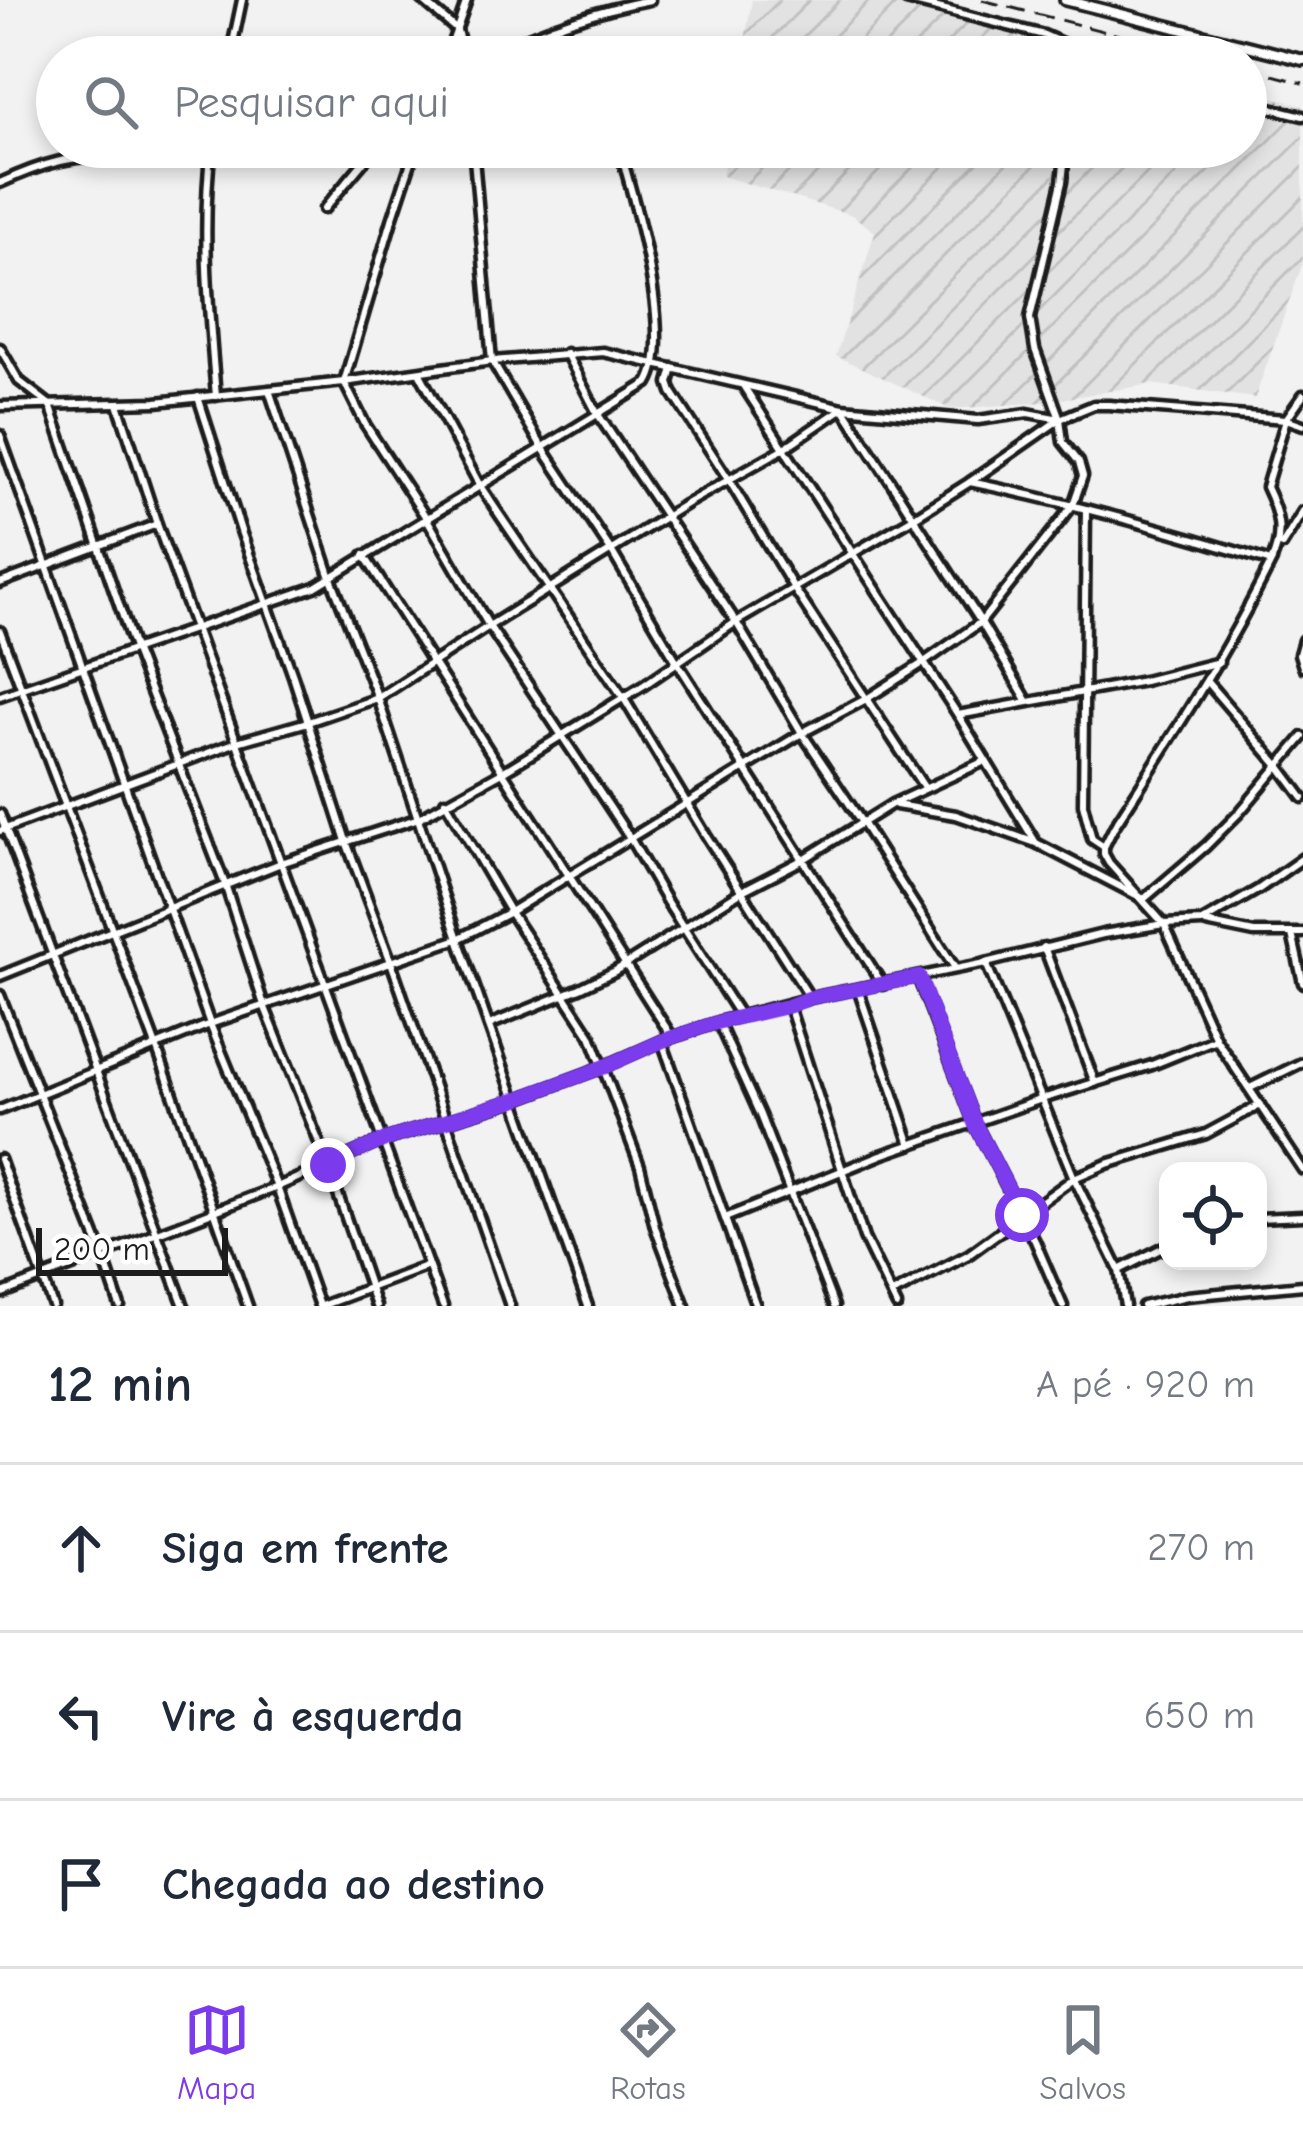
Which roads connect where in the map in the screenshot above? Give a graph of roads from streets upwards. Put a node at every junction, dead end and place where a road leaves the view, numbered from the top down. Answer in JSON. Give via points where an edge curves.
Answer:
{"nodes":[{"id":1,"x":242,"y":0,"type":"edge"},
{"id":2,"x":422,"y":0,"type":"edge"},
{"id":3,"x":467,"y":0,"type":"edge"},
{"id":4,"x":650,"y":0,"type":"edge"},
{"id":5,"x":906,"y":0,"type":"edge"},
{"id":6,"x":1065,"y":0,"type":"edge"},
{"id":7,"x":1082,"y":2,"type":"edge"},
{"id":8,"x":553,"y":27,"type":"junction"},
{"id":9,"x":457,"y":29,"type":"junction"},
{"id":10,"x":234,"y":36,"type":"edge"},
{"id":11,"x":454,"y":36,"type":"edge"},
{"id":12,"x":459,"y":36,"type":"edge"},
{"id":13,"x":532,"y":36,"type":"edge"},
{"id":14,"x":559,"y":36,"type":"edge"},
{"id":15,"x":1046,"y":36,"type":"edge"},
{"id":16,"x":1212,"y":36,"type":"edge"},
{"id":17,"x":1267,"y":51,"type":"edge"},
{"id":18,"x":1303,"y":60,"type":"edge"},
{"id":19,"x":1267,"y":107,"type":"edge"},
{"id":20,"x":1303,"y":116,"type":"edge"},
{"id":21,"x":40,"y":168,"type":"edge"},
{"id":22,"x":209,"y":168,"type":"edge"},
{"id":23,"x":358,"y":168,"type":"edge"},
{"id":24,"x":410,"y":168,"type":"edge"},
{"id":25,"x":475,"y":168,"type":"edge"},
{"id":26,"x":626,"y":168,"type":"edge"},
{"id":27,"x":1063,"y":168,"type":"edge"},
{"id":28,"x":0,"y":183,"type":"edge"},
{"id":29,"x":324,"y":209,"type":"dead end"},
{"id":30,"x":0,"y":348,"type":"edge"},
{"id":31,"x":566,"y":353,"type":"junction"},
{"id":32,"x":492,"y":361,"type":"junction"},
{"id":33,"x":656,"y":364,"type":"junction"},
{"id":34,"x":673,"y":368,"type":"junction"},
{"id":35,"x":418,"y":372,"type":"junction"},
{"id":36,"x":344,"y":382,"type":"junction"},
{"id":37,"x":742,"y":384,"type":"junction"},
{"id":38,"x":269,"y":390,"type":"junction"},
{"id":39,"x":1303,"y":394,"type":"edge"},
{"id":40,"x":217,"y":396,"type":"junction"},
{"id":41,"x":198,"y":397,"type":"junction"},
{"id":42,"x":118,"y":404,"type":"junction"},
{"id":43,"x":50,"y":405,"type":"junction"},
{"id":44,"x":0,"y":406,"type":"edge"},
{"id":45,"x":843,"y":408,"type":"junction"},
{"id":46,"x":597,"y":413,"type":"junction"},
{"id":47,"x":1060,"y":418,"type":"junction"},
{"id":48,"x":1286,"y":418,"type":"junction"},
{"id":49,"x":1303,"y":424,"type":"edge"},
{"id":50,"x":0,"y":435,"type":"edge"},
{"id":51,"x":542,"y":447,"type":"junction"},
{"id":52,"x":783,"y":449,"type":"junction"},
{"id":53,"x":729,"y":480,"type":"junction"},
{"id":54,"x":970,"y":482,"type":"junction"},
{"id":55,"x":480,"y":486,"type":"junction"},
{"id":56,"x":1073,"y":505,"type":"junction"},
{"id":57,"x":1086,"y":509,"type":"junction"},
{"id":58,"x":1303,"y":511,"type":"edge"},
{"id":59,"x":667,"y":516,"type":"junction"},
{"id":60,"x":913,"y":518,"type":"junction"},
{"id":61,"x":427,"y":519,"type":"junction"},
{"id":62,"x":157,"y":524,"type":"junction"},
{"id":63,"x":99,"y":547,"type":"junction"},
{"id":64,"x":612,"y":552,"type":"junction"},
{"id":65,"x":853,"y":554,"type":"junction"},
{"id":66,"x":364,"y":556,"type":"junction"},
{"id":67,"x":1271,"y":562,"type":"junction"},
{"id":68,"x":45,"y":567,"type":"junction"},
{"id":69,"x":331,"y":578,"type":"junction"},
{"id":70,"x":0,"y":583,"type":"edge"},
{"id":71,"x":551,"y":590,"type":"junction"},
{"id":72,"x":795,"y":590,"type":"junction"},
{"id":73,"x":267,"y":603,"type":"junction"},
{"id":74,"x":736,"y":622,"type":"junction"},
{"id":75,"x":981,"y":622,"type":"junction"},
{"id":76,"x":489,"y":626,"type":"junction"},
{"id":77,"x":196,"y":628,"type":"junction"},
{"id":78,"x":0,"y":632,"type":"edge"},
{"id":79,"x":1303,"y":640,"type":"edge"},
{"id":80,"x":135,"y":651,"type":"junction"},
{"id":81,"x":432,"y":662,"type":"junction"},
{"id":82,"x":677,"y":662,"type":"junction"},
{"id":83,"x":1219,"y":662,"type":"junction"},
{"id":84,"x":923,"y":663,"type":"junction"},
{"id":85,"x":1303,"y":667,"type":"edge"},
{"id":86,"x":82,"y":668,"type":"junction"},
{"id":87,"x":1207,"y":682,"type":"junction"},
{"id":88,"x":21,"y":689,"type":"junction"},
{"id":89,"x":1083,"y":692,"type":"junction"},
{"id":90,"x":0,"y":697,"type":"edge"},
{"id":91,"x":623,"y":697,"type":"junction"},
{"id":92,"x":378,"y":698,"type":"junction"},
{"id":93,"x":868,"y":698,"type":"junction"},
{"id":94,"x":1027,"y":700,"type":"junction"},
{"id":95,"x":958,"y":715,"type":"junction"},
{"id":96,"x":308,"y":722,"type":"junction"},
{"id":97,"x":802,"y":734,"type":"junction"},
{"id":98,"x":561,"y":735,"type":"junction"},
{"id":99,"x":1303,"y":737,"type":"edge"},
{"id":100,"x":237,"y":742,"type":"junction"},
{"id":101,"x":985,"y":761,"type":"junction"},
{"id":102,"x":179,"y":764,"type":"junction"},
{"id":103,"x":1280,"y":766,"type":"junction"},
{"id":104,"x":746,"y":767,"type":"junction"},
{"id":105,"x":503,"y":770,"type":"junction"},
{"id":106,"x":124,"y":785,"type":"junction"},
{"id":107,"x":924,"y":788,"type":"junction"},
{"id":108,"x":1303,"y":798,"type":"edge"},
{"id":109,"x":446,"y":801,"type":"junction"},
{"id":110,"x":688,"y":804,"type":"junction"},
{"id":111,"x":892,"y":804,"type":"junction"},
{"id":112,"x":67,"y":806,"type":"junction"},
{"id":113,"x":0,"y":814,"type":"edge"},
{"id":114,"x":419,"y":818,"type":"junction"},
{"id":115,"x":863,"y":824,"type":"junction"},
{"id":116,"x":3,"y":830,"type":"edge"},
{"id":117,"x":630,"y":838,"type":"junction"},
{"id":118,"x":1036,"y":843,"type":"junction"},
{"id":119,"x":347,"y":844,"type":"junction"},
{"id":120,"x":1104,"y":848,"type":"junction"},
{"id":121,"x":1303,"y":858,"type":"edge"},
{"id":122,"x":804,"y":859,"type":"junction"},
{"id":123,"x":281,"y":863,"type":"junction"},
{"id":124,"x":568,"y":875,"type":"junction"},
{"id":125,"x":225,"y":884,"type":"junction"},
{"id":126,"x":742,"y":891,"type":"junction"},
{"id":127,"x":1144,"y":899,"type":"junction"},
{"id":128,"x":169,"y":907,"type":"junction"},
{"id":129,"x":510,"y":912,"type":"junction"},
{"id":130,"x":1202,"y":922,"type":"junction"},
{"id":131,"x":1164,"y":923,"type":"junction"},
{"id":132,"x":685,"y":928,"type":"junction"},
{"id":133,"x":111,"y":931,"type":"junction"},
{"id":134,"x":1303,"y":933,"type":"edge"},
{"id":135,"x":1292,"y":934,"type":"junction"},
{"id":136,"x":458,"y":939,"type":"junction"},
{"id":137,"x":1044,"y":947,"type":"junction"},
{"id":138,"x":51,"y":956,"type":"junction"},
{"id":139,"x":391,"y":962,"type":"junction"},
{"id":140,"x":986,"y":963,"type":"junction"},
{"id":141,"x":626,"y":964,"type":"junction"},
{"id":142,"x":956,"y":968,"type":"junction"},
{"id":143,"x":0,"y":976,"type":"edge"},
{"id":144,"x":919,"y":977,"type":"junction"},
{"id":145,"x":1303,"y":983,"type":"edge"},
{"id":146,"x":883,"y":985,"type":"junction"},
{"id":147,"x":325,"y":986,"type":"junction"},
{"id":148,"x":858,"y":989,"type":"junction"},
{"id":149,"x":565,"y":994,"type":"junction"},
{"id":150,"x":0,"y":995,"type":"edge"},
{"id":151,"x":810,"y":998,"type":"junction"},
{"id":152,"x":264,"y":1005,"type":"junction"},
{"id":153,"x":789,"y":1006,"type":"junction"},
{"id":154,"x":740,"y":1016,"type":"junction"},
{"id":155,"x":718,"y":1022,"type":"junction"},
{"id":156,"x":210,"y":1024,"type":"junction"},
{"id":157,"x":489,"y":1025,"type":"junction"},
{"id":158,"x":672,"y":1038,"type":"junction"},
{"id":159,"x":1216,"y":1040,"type":"junction"},
{"id":160,"x":662,"y":1041,"type":"junction"},
{"id":161,"x":156,"y":1046,"type":"junction"},
{"id":162,"x":1303,"y":1062,"type":"edge"},
{"id":163,"x":604,"y":1067,"type":"junction"},
{"id":164,"x":98,"y":1070,"type":"junction"},
{"id":165,"x":1095,"y":1083,"type":"junction"},
{"id":166,"x":1250,"y":1088,"type":"junction"},
{"id":167,"x":38,"y":1094,"type":"junction"},
{"id":168,"x":1042,"y":1099,"type":"junction"},
{"id":169,"x":514,"y":1100,"type":"junction"},
{"id":170,"x":1260,"y":1105,"type":"junction"},
{"id":171,"x":0,"y":1110,"type":"edge"},
{"id":172,"x":445,"y":1120,"type":"junction"},
{"id":173,"x":975,"y":1124,"type":"junction"},
{"id":174,"x":384,"y":1140,"type":"junction"},
{"id":175,"x":911,"y":1144,"type":"junction"},
{"id":176,"x":0,"y":1159,"type":"edge"},
{"id":177,"x":328,"y":1165,"type":"junction"},
{"id":178,"x":842,"y":1169,"type":"junction"},
{"id":179,"x":1303,"y":1170,"type":"edge"},
{"id":180,"x":1074,"y":1178,"type":"junction"},
{"id":181,"x":277,"y":1186,"type":"junction"},
{"id":182,"x":790,"y":1193,"type":"junction"},
{"id":183,"x":213,"y":1212,"type":"junction"},
{"id":184,"x":1022,"y":1215,"type":"junction"},
{"id":185,"x":1303,"y":1216,"type":"edge"},
{"id":186,"x":725,"y":1218,"type":"junction"},
{"id":187,"x":1267,"y":1218,"type":"edge"},
{"id":188,"x":159,"y":1232,"type":"junction"},
{"id":189,"x":1159,"y":1250,"type":"edge"},
{"id":190,"x":102,"y":1253,"type":"junction"},
{"id":191,"x":428,"y":1266,"type":"junction"},
{"id":192,"x":1119,"y":1270,"type":"junction"},
{"id":193,"x":43,"y":1277,"type":"junction"},
{"id":194,"x":1303,"y":1285,"type":"edge"},
{"id":195,"x":370,"y":1288,"type":"junction"},
{"id":196,"x":0,"y":1294,"type":"edge"},
{"id":197,"x":892,"y":1294,"type":"junction"},
{"id":198,"x":53,"y":1306,"type":"edge"},
{"id":199,"x":120,"y":1306,"type":"edge"},
{"id":200,"x":184,"y":1306,"type":"edge"},
{"id":201,"x":248,"y":1306,"type":"edge"},
{"id":202,"x":320,"y":1306,"type":"edge"},
{"id":203,"x":376,"y":1306,"type":"edge"},
{"id":204,"x":442,"y":1306,"type":"edge"},
{"id":205,"x":510,"y":1306,"type":"edge"},
{"id":206,"x":588,"y":1306,"type":"edge"},
{"id":207,"x":685,"y":1306,"type":"edge"},
{"id":208,"x":756,"y":1306,"type":"edge"},
{"id":209,"x":834,"y":1306,"type":"edge"},
{"id":210,"x":897,"y":1306,"type":"edge"},
{"id":211,"x":1063,"y":1306,"type":"edge"},
{"id":212,"x":1125,"y":1306,"type":"edge"},
{"id":213,"x":1143,"y":1306,"type":"edge"}],
"edges":[{"from":1,"to":10,"type":"street"},
{"from":2,"to":9,"type":"street"},
{"from":3,"to":9,"type":"street"},
{"from":4,"to":8,"type":"street"},
{"from":5,"to":15,"type":"street"},
{"from":6,"to":7,"type":"street"},
{"from":7,"to":16,"type":"street"},
{"from":8,"to":13,"type":"street"},
{"from":8,"to":14,"type":"street"},
{"from":9,"to":11,"type":"street"},
{"from":9,"to":12,"type":"street"},
{"from":17,"to":18,"type":"street"},
{"from":19,"to":20,"type":"street"},
{"from":21,"to":28,"type":"street"},
{"from":22,"to":40,"type":"street","via":[[206,276]]},
{"from":23,"to":29,"type":"street"},
{"from":24,"to":36,"type":"street"},
{"from":25,"to":32,"type":"street"},
{"from":26,"to":33,"type":"street","via":[[658,327]]},
{"from":27,"to":47,"type":"street","via":[[1030,318]]},
{"from":30,"to":43,"type":"street","via":[[20,381]]},
{"from":31,"to":32,"type":"street"},
{"from":31,"to":33,"type":"street"},
{"from":31,"to":46,"type":"street"},
{"from":32,"to":35,"type":"street"},
{"from":32,"to":51,"type":"street"},
{"from":33,"to":34,"type":"street"},
{"from":33,"to":46,"type":"street","via":[[648,383]]},
{"from":34,"to":37,"type":"street"},
{"from":34,"to":53,"type":"street","via":[[672,392]]},
{"from":35,"to":36,"type":"street"},
{"from":35,"to":55,"type":"street"},
{"from":36,"to":38,"type":"street"},
{"from":36,"to":61,"type":"street"},
{"from":37,"to":45,"type":"street"},
{"from":37,"to":52,"type":"street"},
{"from":38,"to":40,"type":"street"},
{"from":38,"to":69,"type":"street"},
{"from":39,"to":48,"type":"street"},
{"from":40,"to":41,"type":"street"},
{"from":41,"to":42,"type":"street"},
{"from":41,"to":73,"type":"street"},
{"from":42,"to":43,"type":"street"},
{"from":42,"to":62,"type":"street"},
{"from":43,"to":44,"type":"street"},
{"from":43,"to":63,"type":"street"},
{"from":45,"to":47,"type":"street"},
{"from":45,"to":52,"type":"street"},
{"from":45,"to":60,"type":"street"},
{"from":46,"to":51,"type":"street"},
{"from":46,"to":59,"type":"street"},
{"from":47,"to":48,"type":"street","via":[[1109,404]]},
{"from":47,"to":54,"type":"street"},
{"from":47,"to":56,"type":"street","via":[[1063,442],[1083,476]]},
{"from":48,"to":49,"type":"street"},
{"from":48,"to":67,"type":"street","via":[[1266,487],[1281,534]]},
{"from":50,"to":68,"type":"street"},
{"from":51,"to":55,"type":"street"},
{"from":51,"to":64,"type":"street"},
{"from":52,"to":53,"type":"street"},
{"from":52,"to":65,"type":"street"},
{"from":53,"to":59,"type":"street"},
{"from":53,"to":72,"type":"street"},
{"from":54,"to":56,"type":"street"},
{"from":54,"to":60,"type":"street"},
{"from":55,"to":61,"type":"street"},
{"from":55,"to":71,"type":"street"},
{"from":56,"to":57,"type":"street"},
{"from":56,"to":75,"type":"street"},
{"from":57,"to":67,"type":"street"},
{"from":57,"to":89,"type":"street"},
{"from":58,"to":67,"type":"street"},
{"from":59,"to":64,"type":"street"},
{"from":59,"to":74,"type":"street"},
{"from":60,"to":65,"type":"street"},
{"from":60,"to":75,"type":"street"},
{"from":61,"to":66,"type":"street"},
{"from":61,"to":76,"type":"street"},
{"from":62,"to":63,"type":"street"},
{"from":62,"to":77,"type":"street"},
{"from":63,"to":68,"type":"street"},
{"from":63,"to":80,"type":"street"},
{"from":64,"to":71,"type":"street"},
{"from":64,"to":82,"type":"street"},
{"from":65,"to":72,"type":"street"},
{"from":65,"to":84,"type":"street"},
{"from":66,"to":69,"type":"street"},
{"from":66,"to":81,"type":"street"},
{"from":67,"to":83,"type":"street"},
{"from":68,"to":70,"type":"street"},
{"from":68,"to":86,"type":"street"},
{"from":69,"to":73,"type":"street"},
{"from":69,"to":92,"type":"street"},
{"from":71,"to":76,"type":"street"},
{"from":71,"to":91,"type":"street"},
{"from":72,"to":74,"type":"street"},
{"from":72,"to":93,"type":"street"},
{"from":73,"to":77,"type":"street"},
{"from":73,"to":96,"type":"street"},
{"from":74,"to":82,"type":"street"},
{"from":74,"to":97,"type":"street"},
{"from":75,"to":84,"type":"street"},
{"from":75,"to":94,"type":"street"},
{"from":76,"to":81,"type":"street"},
{"from":76,"to":98,"type":"street"},
{"from":77,"to":80,"type":"street"},
{"from":77,"to":100,"type":"street"},
{"from":78,"to":88,"type":"street"},
{"from":79,"to":85,"type":"street"},
{"from":80,"to":86,"type":"street"},
{"from":80,"to":102,"type":"street"},
{"from":81,"to":92,"type":"street"},
{"from":81,"to":105,"type":"street"},
{"from":82,"to":91,"type":"street"},
{"from":82,"to":104,"type":"street"},
{"from":83,"to":87,"type":"street"},
{"from":83,"to":89,"type":"street"},
{"from":84,"to":93,"type":"street"},
{"from":84,"to":95,"type":"street"},
{"from":86,"to":88,"type":"street"},
{"from":86,"to":106,"type":"street"},
{"from":87,"to":103,"type":"street"},
{"from":87,"to":120,"type":"street"},
{"from":88,"to":90,"type":"street"},
{"from":88,"to":112,"type":"street"},
{"from":89,"to":94,"type":"street"},
{"from":89,"to":120,"type":"street","via":[[1083,803],[1092,838]]},
{"from":91,"to":98,"type":"street"},
{"from":91,"to":110,"type":"street"},
{"from":92,"to":96,"type":"street"},
{"from":92,"to":114,"type":"street"},
{"from":93,"to":97,"type":"street"},
{"from":93,"to":107,"type":"street"},
{"from":94,"to":95,"type":"street"},
{"from":95,"to":101,"type":"street"},
{"from":96,"to":100,"type":"street"},
{"from":96,"to":119,"type":"street"},
{"from":97,"to":104,"type":"street"},
{"from":97,"to":115,"type":"street"},
{"from":98,"to":105,"type":"street"},
{"from":98,"to":117,"type":"street"},
{"from":99,"to":103,"type":"street"},
{"from":100,"to":102,"type":"street"},
{"from":100,"to":123,"type":"street"},
{"from":101,"to":107,"type":"street"},
{"from":101,"to":118,"type":"street"},
{"from":102,"to":106,"type":"street"},
{"from":102,"to":125,"type":"street"},
{"from":103,"to":108,"type":"street"},
{"from":103,"to":127,"type":"street"},
{"from":104,"to":110,"type":"street"},
{"from":104,"to":122,"type":"street"},
{"from":105,"to":109,"type":"street"},
{"from":105,"to":124,"type":"street"},
{"from":106,"to":112,"type":"street"},
{"from":106,"to":128,"type":"street"},
{"from":107,"to":111,"type":"street"},
{"from":109,"to":114,"type":"street"},
{"from":109,"to":129,"type":"street"},
{"from":110,"to":117,"type":"street"},
{"from":110,"to":126,"type":"street"},
{"from":111,"to":115,"type":"street"},
{"from":111,"to":118,"type":"street","via":[[956,815]]},
{"from":112,"to":116,"type":"street"},
{"from":112,"to":133,"type":"street"},
{"from":113,"to":116,"type":"street"},
{"from":114,"to":119,"type":"street"},
{"from":114,"to":136,"type":"street"},
{"from":115,"to":122,"type":"street"},
{"from":115,"to":142,"type":"street"},
{"from":116,"to":138,"type":"street"},
{"from":117,"to":124,"type":"street"},
{"from":117,"to":132,"type":"street"},
{"from":118,"to":127,"type":"street"},
{"from":119,"to":123,"type":"street"},
{"from":119,"to":139,"type":"street"},
{"from":120,"to":127,"type":"street"},
{"from":121,"to":130,"type":"street"},
{"from":122,"to":126,"type":"street"},
{"from":122,"to":146,"type":"street"},
{"from":123,"to":125,"type":"street"},
{"from":123,"to":147,"type":"street"},
{"from":124,"to":129,"type":"street"},
{"from":124,"to":141,"type":"street"},
{"from":125,"to":128,"type":"street"},
{"from":125,"to":152,"type":"street"},
{"from":126,"to":132,"type":"street"},
{"from":126,"to":151,"type":"street"},
{"from":127,"to":131,"type":"street"},
{"from":128,"to":133,"type":"street"},
{"from":128,"to":156,"type":"street"},
{"from":129,"to":136,"type":"street"},
{"from":129,"to":149,"type":"street"},
{"from":130,"to":131,"type":"street"},
{"from":130,"to":135,"type":"street"},
{"from":131,"to":137,"type":"street"},
{"from":131,"to":159,"type":"street"},
{"from":132,"to":141,"type":"street"},
{"from":132,"to":154,"type":"street"},
{"from":133,"to":138,"type":"street"},
{"from":133,"to":161,"type":"street"},
{"from":134,"to":135,"type":"street"},
{"from":135,"to":145,"type":"street"},
{"from":136,"to":139,"type":"street"},
{"from":136,"to":157,"type":"street"},
{"from":137,"to":140,"type":"street"},
{"from":137,"to":165,"type":"street"},
{"from":138,"to":143,"type":"street"},
{"from":138,"to":164,"type":"street"},
{"from":139,"to":147,"type":"street"},
{"from":139,"to":172,"type":"street"},
{"from":140,"to":142,"type":"street"},
{"from":140,"to":168,"type":"street"},
{"from":141,"to":149,"type":"street"},
{"from":141,"to":158,"type":"street"},
{"from":142,"to":144,"type":"street"},
{"from":144,"to":146,"type":"street"},
{"from":144,"to":173,"type":"street"},
{"from":146,"to":148,"type":"street"},
{"from":147,"to":152,"type":"street"},
{"from":147,"to":174,"type":"street"},
{"from":148,"to":151,"type":"street"},
{"from":148,"to":175,"type":"street"},
{"from":149,"to":157,"type":"street"},
{"from":149,"to":163,"type":"street"},
{"from":150,"to":167,"type":"street"},
{"from":151,"to":153,"type":"street"},
{"from":152,"to":156,"type":"street"},
{"from":152,"to":177,"type":"street"},
{"from":153,"to":154,"type":"street"},
{"from":153,"to":178,"type":"street"},
{"from":154,"to":155,"type":"street"},
{"from":155,"to":158,"type":"street"},
{"from":155,"to":182,"type":"street"},
{"from":156,"to":161,"type":"street"},
{"from":156,"to":181,"type":"street"},
{"from":157,"to":169,"type":"street"},
{"from":158,"to":160,"type":"street"},
{"from":159,"to":165,"type":"street"},
{"from":159,"to":166,"type":"street"},
{"from":160,"to":163,"type":"street"},
{"from":160,"to":186,"type":"street"},
{"from":161,"to":164,"type":"street"},
{"from":161,"to":183,"type":"street"},
{"from":162,"to":166,"type":"street"},
{"from":163,"to":169,"type":"street"},
{"from":163,"to":207,"type":"street"},
{"from":164,"to":167,"type":"street"},
{"from":164,"to":188,"type":"street"},
{"from":165,"to":168,"type":"street"},
{"from":166,"to":170,"type":"street"},
{"from":167,"to":171,"type":"street"},
{"from":167,"to":190,"type":"street"},
{"from":168,"to":173,"type":"street"},
{"from":168,"to":180,"type":"street"},
{"from":169,"to":172,"type":"street"},
{"from":169,"to":206,"type":"street"},
{"from":170,"to":179,"type":"street"},
{"from":170,"to":180,"type":"street","via":[[1206,1134]]},
{"from":172,"to":174,"type":"street"},
{"from":172,"to":205,"type":"street"},
{"from":173,"to":175,"type":"street"},
{"from":173,"to":184,"type":"street"},
{"from":174,"to":177,"type":"street"},
{"from":174,"to":191,"type":"street"},
{"from":175,"to":178,"type":"street"},
{"from":176,"to":193,"type":"street"},
{"from":177,"to":181,"type":"street"},
{"from":177,"to":195,"type":"street"},
{"from":178,"to":182,"type":"street"},
{"from":178,"to":197,"type":"street"},
{"from":180,"to":184,"type":"street"},
{"from":180,"to":192,"type":"street"},
{"from":181,"to":183,"type":"street"},
{"from":181,"to":202,"type":"street"},
{"from":182,"to":186,"type":"street"},
{"from":182,"to":209,"type":"street"},
{"from":183,"to":188,"type":"street"},
{"from":183,"to":201,"type":"street"},
{"from":184,"to":197,"type":"street","via":[[968,1256]]},
{"from":184,"to":211,"type":"street"},
{"from":185,"to":187,"type":"street"},
{"from":186,"to":208,"type":"street"},
{"from":188,"to":190,"type":"street"},
{"from":188,"to":200,"type":"street"},
{"from":189,"to":192,"type":"street"},
{"from":190,"to":193,"type":"street"},
{"from":190,"to":199,"type":"street"},
{"from":191,"to":195,"type":"street"},
{"from":191,"to":204,"type":"street"},
{"from":192,"to":212,"type":"street"},
{"from":193,"to":196,"type":"street"},
{"from":193,"to":198,"type":"street"},
{"from":194,"to":213,"type":"street"},
{"from":195,"to":202,"type":"street"},
{"from":195,"to":203,"type":"street"},
{"from":197,"to":210,"type":"street"}]}
